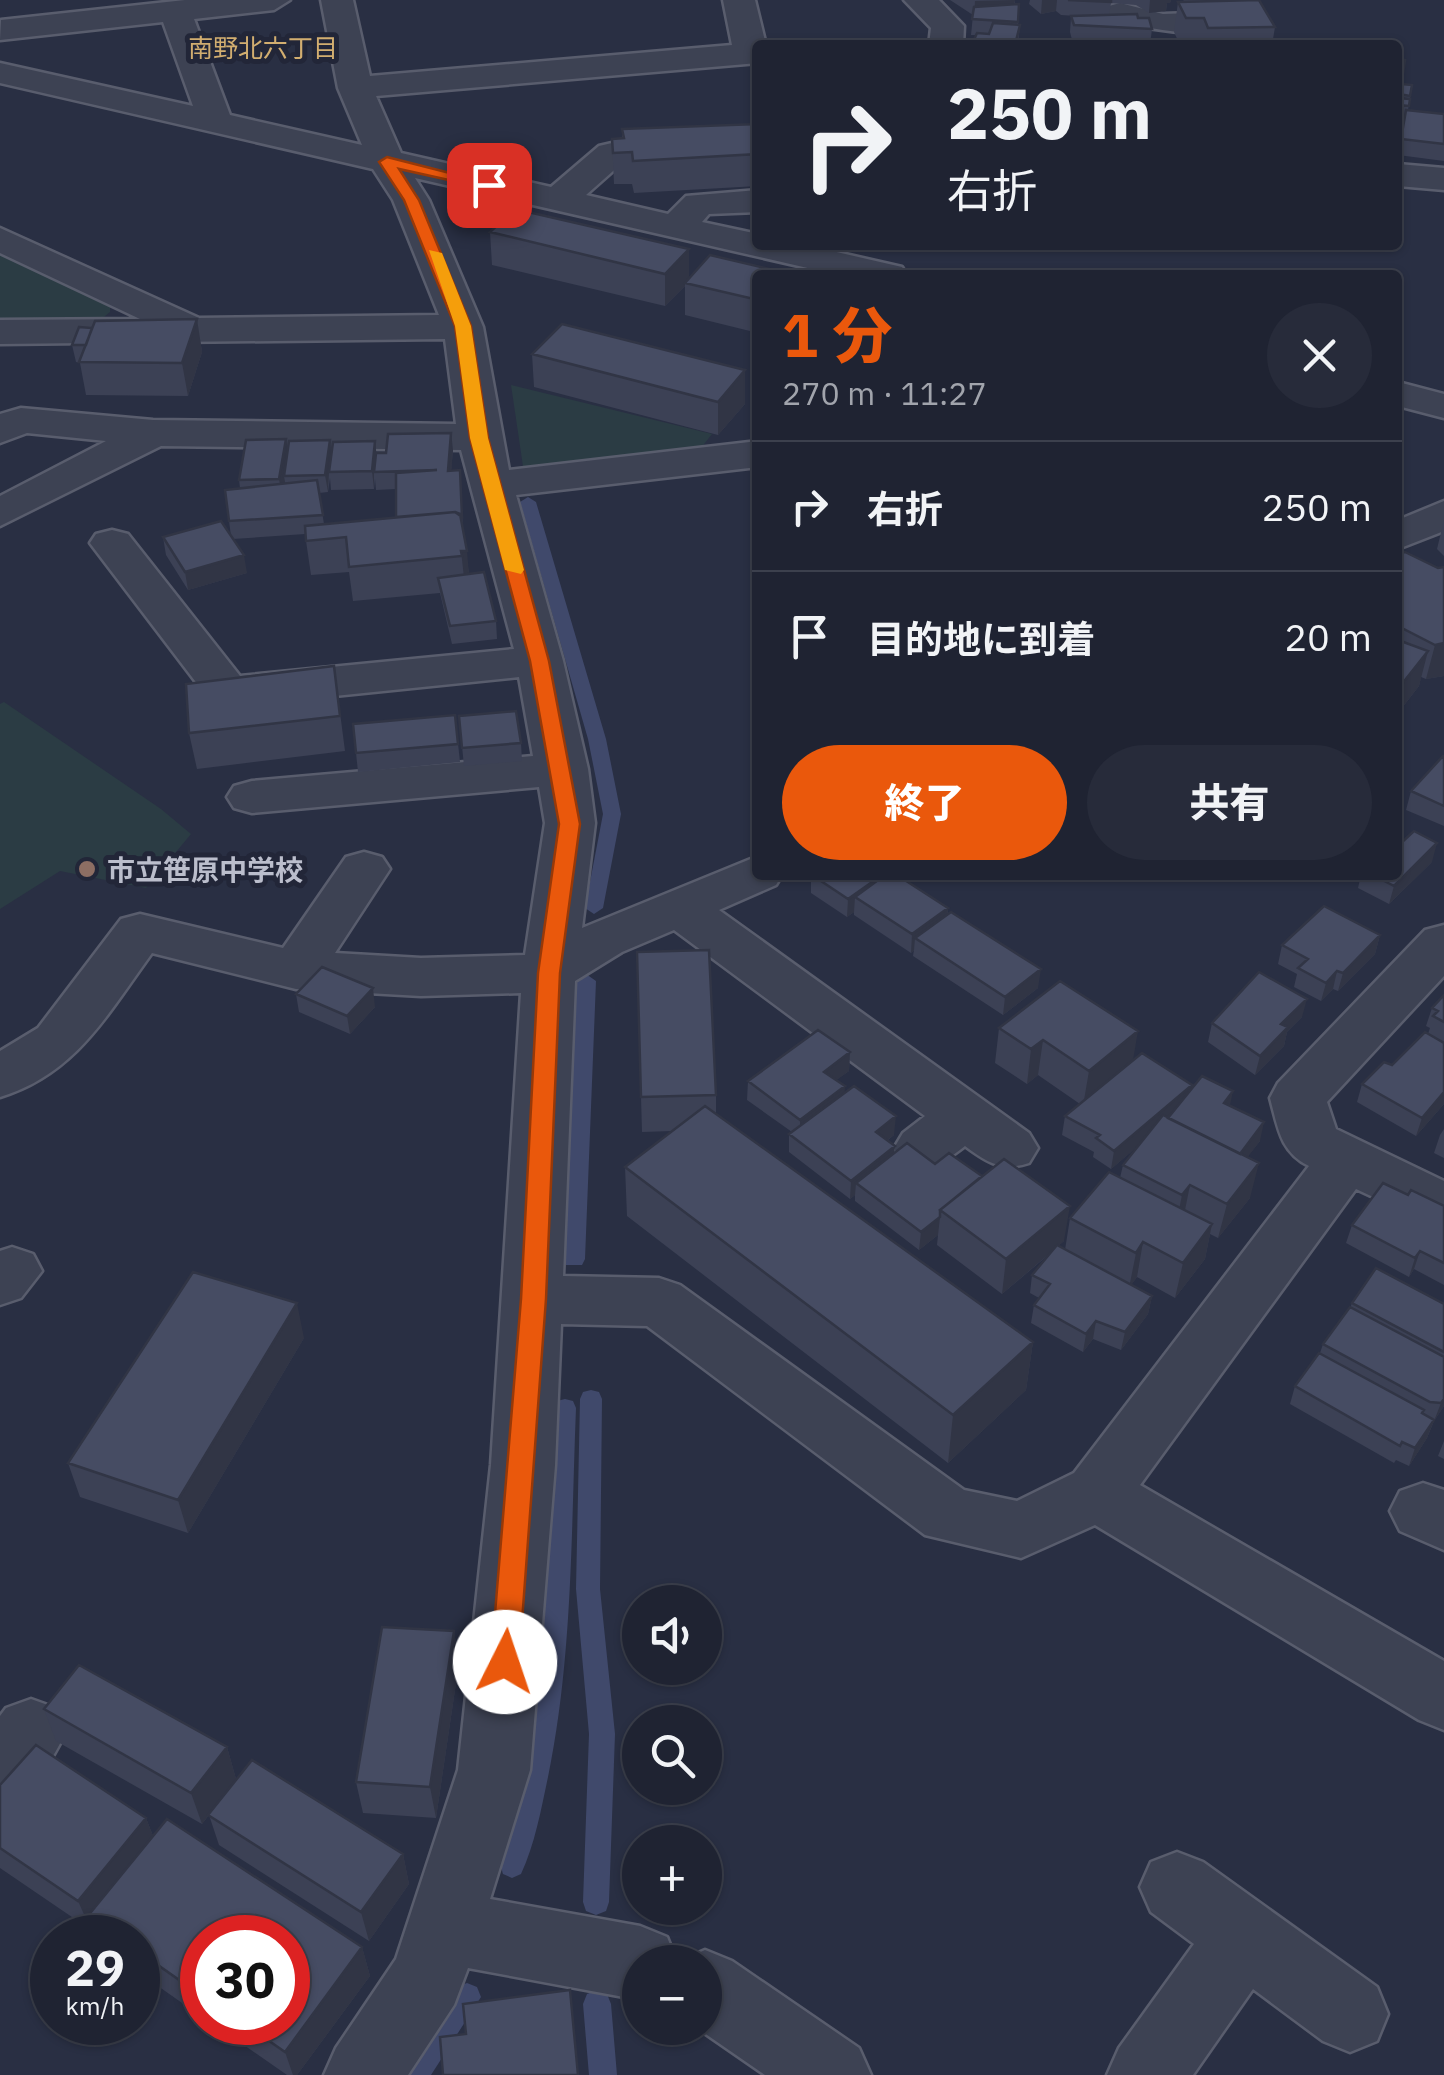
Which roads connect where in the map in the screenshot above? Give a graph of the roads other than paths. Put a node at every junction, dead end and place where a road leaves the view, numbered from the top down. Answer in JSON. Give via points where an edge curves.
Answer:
{"nodes":[{"id":1,"x":274,"y":0,"type":"edge"},
{"id":2,"x":337,"y":0,"type":"edge"},
{"id":3,"x":739,"y":0,"type":"edge"},
{"id":4,"x":920,"y":0,"type":"edge"},
{"id":5,"x":176,"y":11,"type":"junction"},
{"id":6,"x":1120,"y":12,"type":"edge"},
{"id":7,"x":1265,"y":17,"type":"edge"},
{"id":8,"x":1,"y":30,"type":"edge"},
{"id":9,"x":947,"y":40,"type":"edge"},
{"id":10,"x":752,"y":46,"type":"edge"},
{"id":11,"x":752,"y":53,"type":"edge"},
{"id":12,"x":0,"y":73,"type":"edge"},
{"id":13,"x":355,"y":88,"type":"junction"},
{"id":14,"x":216,"y":123,"type":"junction"},
{"id":15,"x":752,"y":147,"type":"edge"},
{"id":16,"x":387,"y":162,"type":"junction"},
{"id":17,"x":1402,"y":175,"type":"edge"},
{"id":18,"x":1444,"y":179,"type":"edge"},
{"id":19,"x":558,"y":200,"type":"junction"},
{"id":20,"x":752,"y":201,"type":"edge"},
{"id":21,"x":676,"y":227,"type":"junction"},
{"id":22,"x":0,"y":239,"type":"edge"},
{"id":23,"x":752,"y":244,"type":"edge"},
{"id":24,"x":778,"y":250,"type":"edge"},
{"id":25,"x":866,"y":270,"type":"edge"},
{"id":26,"x":463,"y":326,"type":"junction"},
{"id":27,"x":195,"y":329,"type":"junction"},
{"id":28,"x":0,"y":332,"type":"edge"},
{"id":29,"x":1402,"y":395,"type":"edge"},
{"id":30,"x":1444,"y":406,"type":"edge"},
{"id":31,"x":0,"y":430,"type":"edge"},
{"id":32,"x":152,"y":433,"type":"junction"},
{"id":33,"x":752,"y":454,"type":"edge"},
{"id":34,"x":485,"y":461,"type":"junction"},
{"id":35,"x":0,"y":513,"type":"edge"},
{"id":36,"x":1444,"y":514,"type":"edge"},
{"id":37,"x":1402,"y":534,"type":"edge"},
{"id":38,"x":112,"y":544,"type":"dead end"},
{"id":39,"x":540,"y":661,"type":"junction"},
{"id":40,"x":563,"y":769,"type":"junction"},
{"id":41,"x":252,"y":797,"type":"dead end"},
{"id":42,"x":364,"y":869,"type":"dead end"},
{"id":43,"x":752,"y":875,"type":"edge"},
{"id":44,"x":680,"y":908,"type":"junction"},
{"id":45,"x":1444,"y":944,"type":"edge"},
{"id":46,"x":296,"y":970,"type":"junction"},
{"id":47,"x":549,"y":973,"type":"junction"},
{"id":48,"x":0,"y":1077,"type":"edge"},
{"id":49,"x":966,"y":1137,"type":"dead end"},
{"id":50,"x":1346,"y":1159,"type":"junction"},
{"id":51,"x":1444,"y":1207,"type":"edge"},
{"id":52,"x":534,"y":1299,"type":"junction"},
{"id":53,"x":1097,"y":1493,"type":"junction"},
{"id":54,"x":1444,"y":1698,"type":"edge"},
{"id":55,"x":1177,"y":1887,"type":"dead end"},
{"id":56,"x":446,"y":1928,"type":"junction"},
{"id":57,"x":1244,"y":1937,"type":"junction"},
{"id":58,"x":622,"y":1960,"type":"edge"},
{"id":59,"x":722,"y":2000,"type":"edge"},
{"id":60,"x":1350,"y":2014,"type":"dead end"},
{"id":61,"x":362,"y":2075,"type":"edge"},
{"id":62,"x":832,"y":2075,"type":"edge"},
{"id":63,"x":1146,"y":2075,"type":"edge"}],
"edges":[{"from":1,"to":5,"type":"street"},
{"from":2,"to":13,"type":"street"},
{"from":3,"to":10,"type":"street"},
{"from":4,"to":9,"type":"street","via":[[948,26]]},
{"from":5,"to":8,"type":"street"},
{"from":5,"to":14,"type":"street"},
{"from":6,"to":7,"type":"street","via":[[1163,24]]},
{"from":11,"to":13,"type":"street"},
{"from":12,"to":14,"type":"street"},
{"from":13,"to":16,"type":"street"},
{"from":14,"to":16,"type":"street"},
{"from":15,"to":19,"type":"street","via":[[612,154]]},
{"from":16,"to":19,"type":"street"},
{"from":16,"to":26,"type":"street","via":[[412,200]]},
{"from":17,"to":18,"type":"street"},
{"from":19,"to":21,"type":"street"},
{"from":20,"to":21,"type":"street","via":[[699,204]]},
{"from":21,"to":23,"type":"street"},
{"from":22,"to":27,"type":"street"},
{"from":24,"to":25,"type":"street"},
{"from":26,"to":27,"type":"street"},
{"from":26,"to":34,"type":"street"},
{"from":27,"to":28,"type":"street"},
{"from":29,"to":30,"type":"street"},
{"from":31,"to":32,"type":"street","via":[[22,420]]},
{"from":32,"to":34,"type":"street"},
{"from":32,"to":35,"type":"street"},
{"from":33,"to":34,"type":"street"},
{"from":34,"to":39,"type":"street"},
{"from":36,"to":37,"type":"street"},
{"from":38,"to":39,"type":"street","via":[[228,692]]},
{"from":39,"to":40,"type":"street"},
{"from":40,"to":41,"type":"street"},
{"from":40,"to":47,"type":"street","via":[[570,824]]},
{"from":42,"to":46,"type":"street"},
{"from":43,"to":44,"type":"street"},
{"from":44,"to":47,"type":"street","via":[[603,939]]},
{"from":44,"to":49,"type":"street"},
{"from":45,"to":50,"type":"street","via":[[1298,1098],[1311,1142]]},
{"from":46,"to":47,"type":"street","via":[[422,977]]},
{"from":46,"to":48,"type":"street","via":[[140,932],[57,1042]]},
{"from":47,"to":52,"type":"street"},
{"from":50,"to":51,"type":"street"},
{"from":50,"to":53,"type":"street"},
{"from":52,"to":53,"type":"street","via":[[659,1302],[948,1515],[1022,1530]]},
{"from":52,"to":56,"type":"street","via":[[494,1770]]},
{"from":53,"to":54,"type":"street"},
{"from":55,"to":57,"type":"street"},
{"from":56,"to":58,"type":"street"},
{"from":56,"to":61,"type":"street","via":[[428,1978]]},
{"from":57,"to":60,"type":"street"},
{"from":57,"to":63,"type":"street"},
{"from":59,"to":62,"type":"street"}]}
